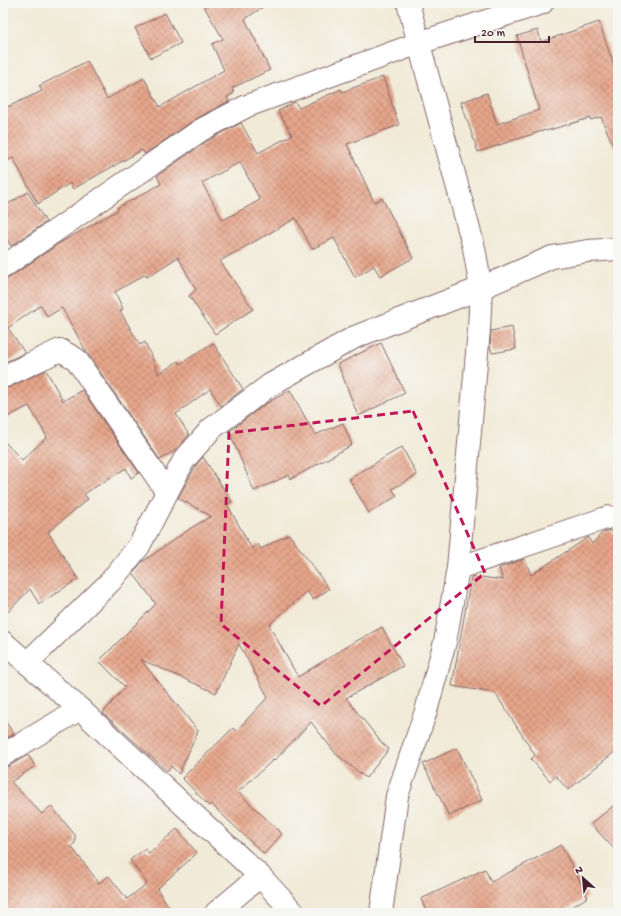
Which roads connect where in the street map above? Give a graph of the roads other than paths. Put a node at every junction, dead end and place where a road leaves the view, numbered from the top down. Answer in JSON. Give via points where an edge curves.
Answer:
{"nodes":[{"id":1,"x":408,"y":3,"type":"edge"},
{"id":2,"x":542,"y":3,"type":"edge"},
{"id":3,"x":419,"y":43,"type":"junction"},
{"id":4,"x":618,"y":249,"type":"edge"},
{"id":5,"x":3,"y":267,"type":"edge"},
{"id":6,"x":481,"y":288,"type":"junction"},
{"id":7,"x":5,"y":376,"type":"dead end"},
{"id":8,"x":167,"y":492,"type":"junction"},
{"id":9,"x":609,"y":517,"type":"dead end"},
{"id":10,"x":458,"y":568,"type":"junction"},
{"id":11,"x":3,"y":642,"type":"edge"},
{"id":12,"x":27,"y":663,"type":"junction"},
{"id":13,"x":80,"y":709,"type":"junction"},
{"id":14,"x":3,"y":755,"type":"edge"},
{"id":15,"x":260,"y":876,"type":"junction"},
{"id":16,"x":216,"y":913,"type":"edge"},
{"id":17,"x":294,"y":913,"type":"edge"},
{"id":18,"x":382,"y":913,"type":"edge"}],
"edges":[{"from":1,"to":3,"type":"street"},
{"from":2,"to":3,"type":"street"},
{"from":3,"to":5,"type":"street","via":[[246,106],[200,130]]},
{"from":3,"to":6,"type":"street","via":[[474,248]]},
{"from":4,"to":6,"type":"street","via":[[588,250],[552,257]]},
{"from":6,"to":8,"type":"street","via":[[355,337],[270,385],[211,429],[184,460]]},
{"from":6,"to":10,"type":"street"},
{"from":7,"to":8,"type":"street","via":[[60,350],[76,359]]},
{"from":8,"to":12,"type":"street","via":[[139,546],[110,582]]},
{"from":9,"to":10,"type":"street"},
{"from":10,"to":18,"type":"street","via":[[445,642],[426,711],[397,796]]},
{"from":11,"to":12,"type":"street"},
{"from":12,"to":13,"type":"street"},
{"from":13,"to":14,"type":"street"},
{"from":13,"to":15,"type":"street"},
{"from":15,"to":16,"type":"street"},
{"from":15,"to":17,"type":"street"}]}
